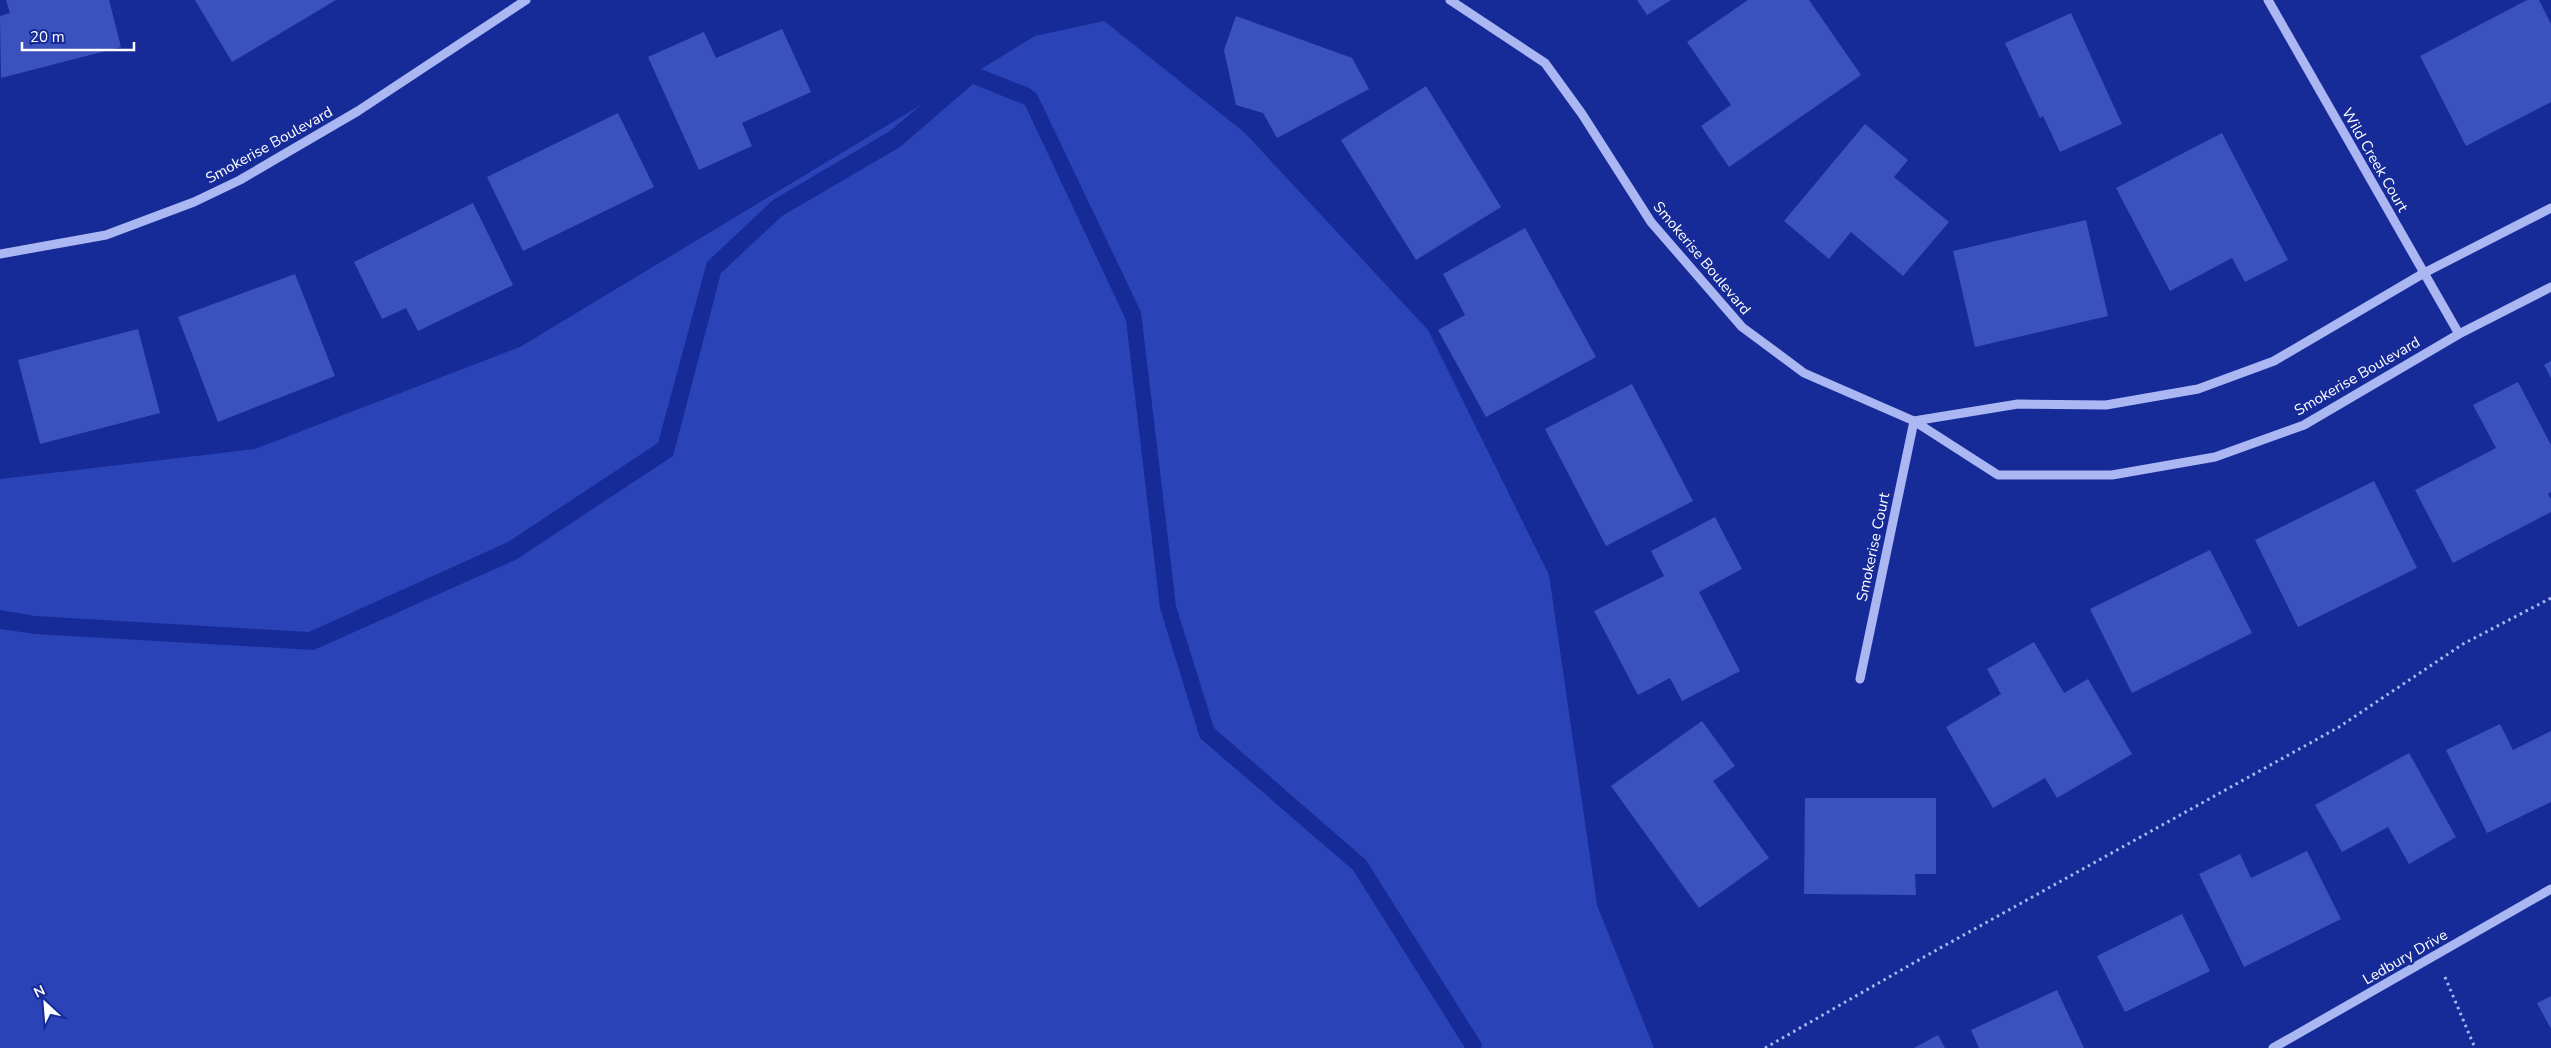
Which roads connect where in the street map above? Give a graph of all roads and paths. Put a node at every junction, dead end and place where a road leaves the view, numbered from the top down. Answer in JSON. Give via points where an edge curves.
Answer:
{"nodes":[{"id":1,"x":526,"y":0,"type":"edge"},
{"id":2,"x":1450,"y":0,"type":"edge"},
{"id":3,"x":2268,"y":0,"type":"edge"},
{"id":4,"x":2551,"y":208,"type":"edge"},
{"id":5,"x":0,"y":254,"type":"edge"},
{"id":6,"x":2424,"y":273,"type":"junction"},
{"id":7,"x":2551,"y":287,"type":"edge"},
{"id":8,"x":2459,"y":334,"type":"junction"},
{"id":9,"x":1914,"y":421,"type":"junction"},
{"id":10,"x":2551,"y":598,"type":"edge"},
{"id":11,"x":1860,"y":679,"type":"dead end"},
{"id":12,"x":2551,"y":889,"type":"edge"},
{"id":13,"x":2436,"y":955,"type":"junction"},
{"id":14,"x":1765,"y":1048,"type":"edge"},
{"id":15,"x":2273,"y":1048,"type":"edge"},
{"id":16,"x":2475,"y":1048,"type":"edge"}],
"edges":[{"from":1,"to":5,"type":"street","name":"Smokerise Boulevard","via":[[358,110],[240,180],[106,235]]},
{"from":2,"to":9,"type":"street","name":"Smokerise Boulevard","via":[[1545,63],[1651,222],[1742,326],[1804,372]]},
{"from":3,"to":6,"type":"street","name":"Wild Creek Court"},
{"from":4,"to":6,"type":"street"},
{"from":6,"to":8,"type":"street","name":"Wild Creek Court"},
{"from":6,"to":9,"type":"street","via":[[2274,361],[2198,389],[2106,405],[2018,404]]},
{"from":7,"to":8,"type":"street","name":"Smokerise Boulevard"},
{"from":8,"to":9,"type":"street","name":"Smokerise Boulevard","via":[[2304,424],[2215,456],[2112,474],[1998,474]]},
{"from":9,"to":11,"type":"street","name":"Smokerise Court"},
{"from":10,"to":14,"type":"path","via":[[2463,644],[2339,726]]},
{"from":12,"to":13,"type":"street","name":"Ledbury Drive"},
{"from":13,"to":15,"type":"street","name":"Ledbury Drive"},
{"from":13,"to":16,"type":"path"}]}
